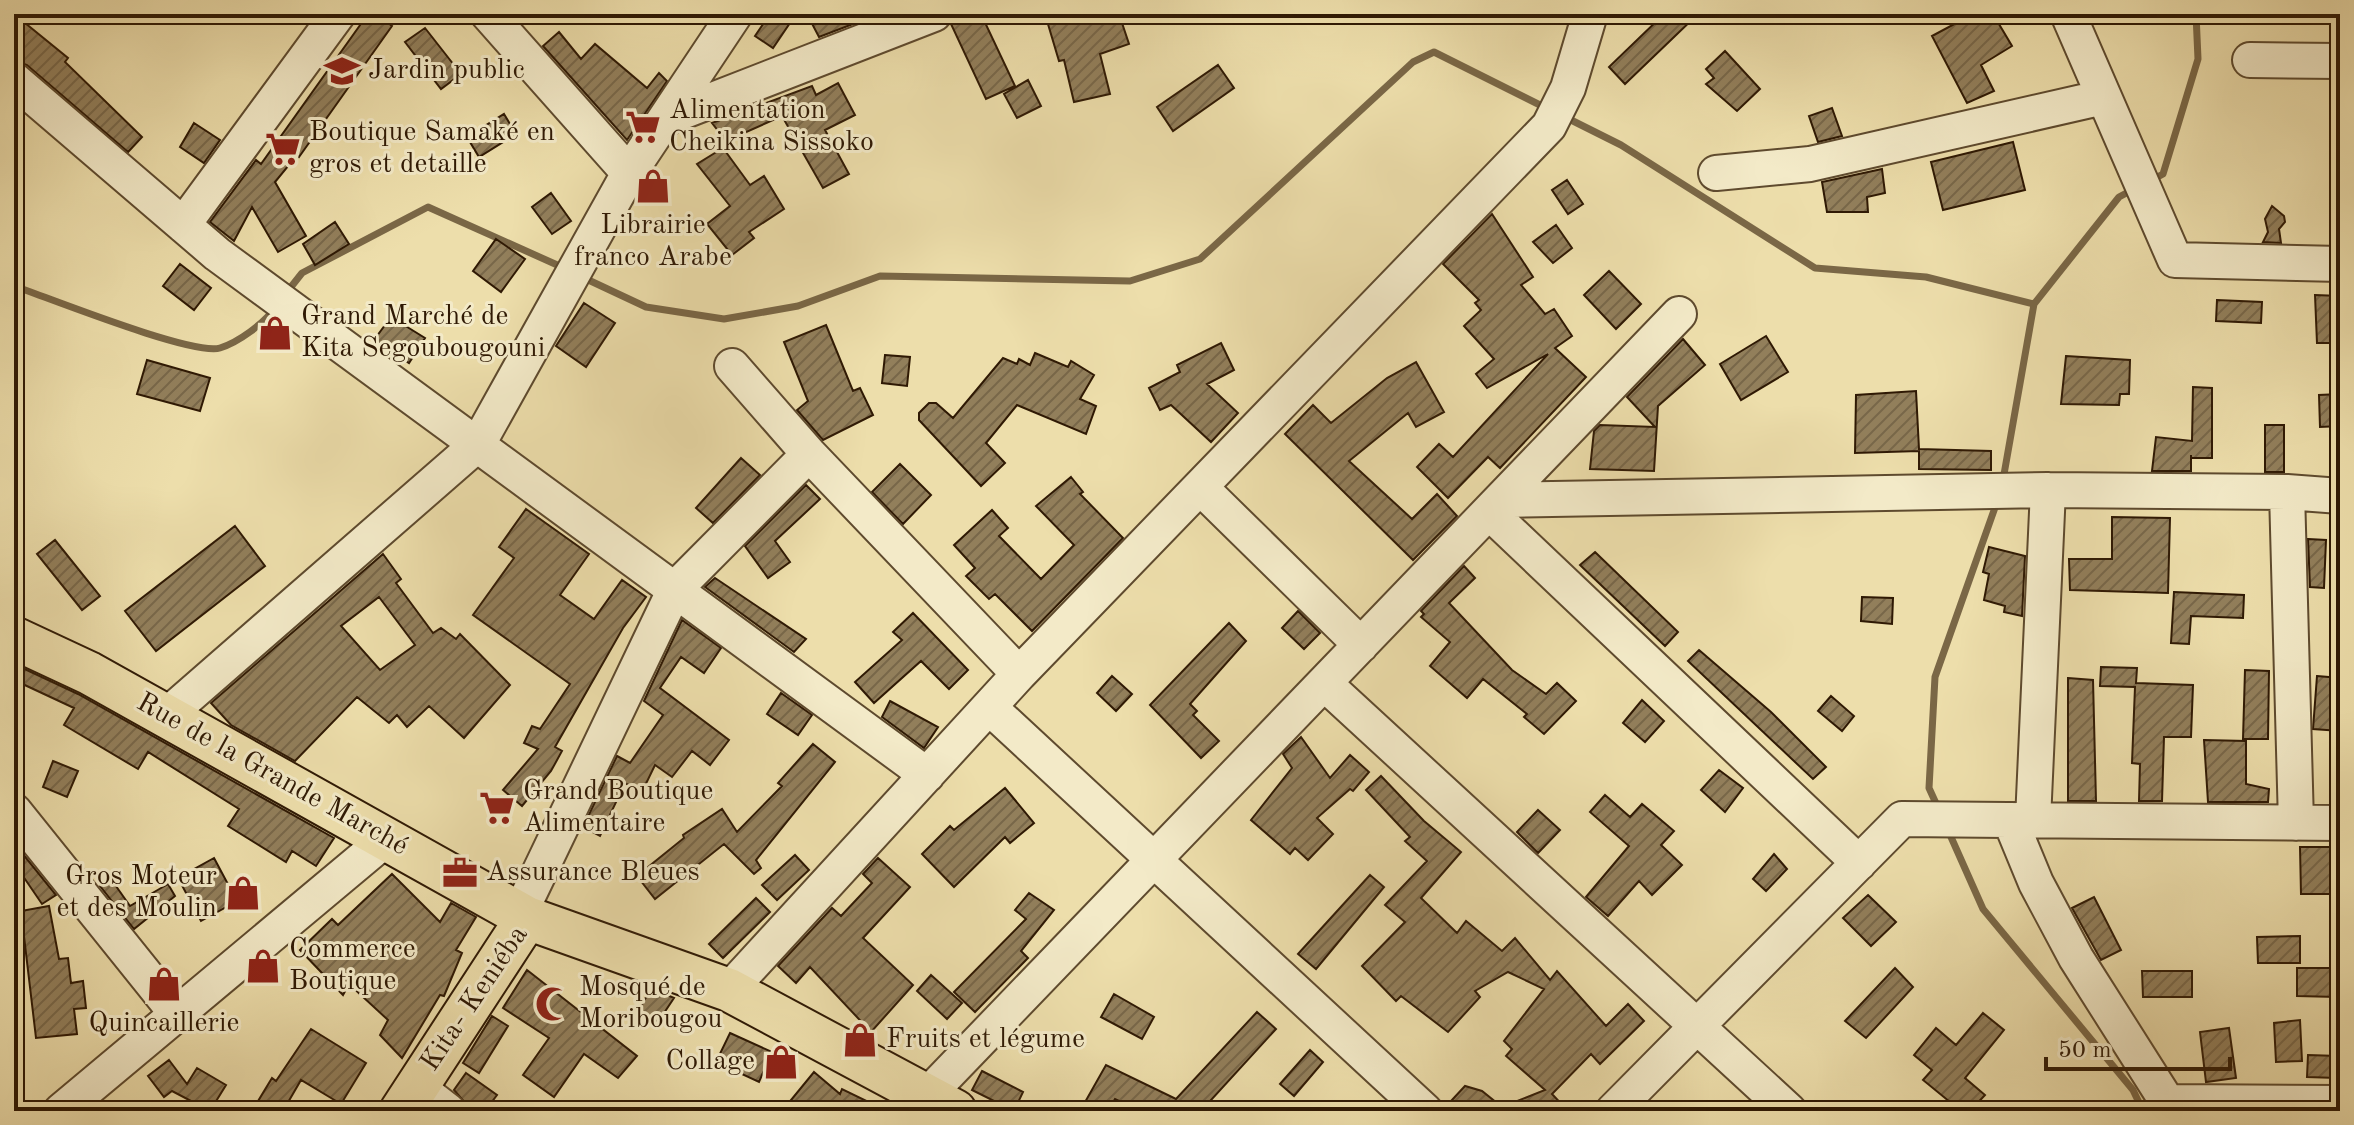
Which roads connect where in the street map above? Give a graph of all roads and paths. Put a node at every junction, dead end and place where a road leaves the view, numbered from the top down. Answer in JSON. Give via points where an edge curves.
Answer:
{"nodes":[{"id":1,"x":338,"y":14,"type":"edge"},
{"id":2,"x":488,"y":14,"type":"edge"},
{"id":3,"x":735,"y":14,"type":"edge"},
{"id":4,"x":934,"y":14,"type":"edge"},
{"id":5,"x":1590,"y":14,"type":"edge"},
{"id":6,"x":2068,"y":14,"type":"edge"},
{"id":7,"x":2250,"y":60,"type":"dead end"},
{"id":8,"x":2340,"y":61,"type":"edge"},
{"id":9,"x":14,"y":80,"type":"edge"},
{"id":10,"x":2104,"y":97,"type":"junction"},
{"id":11,"x":669,"y":117,"type":"junction"},
{"id":12,"x":629,"y":173,"type":"junction"},
{"id":13,"x":1716,"y":173,"type":"dead end"},
{"id":14,"x":183,"y":225,"type":"junction"},
{"id":15,"x":2340,"y":264,"type":"edge"},
{"id":16,"x":1679,"y":314,"type":"dead end"},
{"id":17,"x":732,"y":366,"type":"dead end"},
{"id":18,"x":478,"y":444,"type":"junction"},
{"id":19,"x":809,"y":454,"type":"junction"},
{"id":20,"x":1200,"y":487,"type":"junction"},
{"id":21,"x":2048,"y":490,"type":"junction"},
{"id":22,"x":2287,"y":492,"type":"junction"},
{"id":23,"x":2340,"y":496,"type":"edge"},
{"id":24,"x":1495,"y":506,"type":"junction"},
{"id":25,"x":675,"y":589,"type":"junction"},
{"id":26,"x":14,"y":638,"type":"edge"},
{"id":27,"x":1361,"y":645,"type":"junction"},
{"id":28,"x":1019,"y":674,"type":"junction"},
{"id":29,"x":1324,"y":683,"type":"junction"},
{"id":30,"x":989,"y":707,"type":"junction"},
{"id":31,"x":166,"y":716,"type":"junction"},
{"id":32,"x":927,"y":775,"type":"junction"},
{"id":33,"x":14,"y":811,"type":"edge"},
{"id":34,"x":2022,"y":820,"type":"junction"},
{"id":35,"x":2296,"y":823,"type":"junction"},
{"id":36,"x":2340,"y":823,"type":"edge"},
{"id":37,"x":385,"y":840,"type":"junction"},
{"id":38,"x":1153,"y":861,"type":"junction"},
{"id":39,"x":1859,"y":863,"type":"junction"},
{"id":40,"x":523,"y":916,"type":"junction"},
{"id":41,"x":729,"y":990,"type":"junction"},
{"id":42,"x":177,"y":1014,"type":"junction"},
{"id":43,"x":1697,"y":1027,"type":"junction"},
{"id":44,"x":422,"y":1103,"type":"edge"},
{"id":45,"x":2340,"y":1103,"type":"edge"},
{"id":46,"x":931,"y":1106,"type":"edge"},
{"id":47,"x":2172,"y":1107,"type":"edge"},
{"id":48,"x":61,"y":1111,"type":"edge"},
{"id":49,"x":1425,"y":1111,"type":"edge"},
{"id":50,"x":1613,"y":1111,"type":"edge"},
{"id":51,"x":1789,"y":1111,"type":"edge"}],
"edges":[{"from":1,"to":14,"type":"street"},
{"from":2,"to":12,"type":"street"},
{"from":3,"to":11,"type":"street"},
{"from":4,"to":11,"type":"street"},
{"from":5,"to":20,"type":"street","via":[[1568,88],[1549,126]]},
{"from":6,"to":10,"type":"street"},
{"from":7,"to":8,"type":"street"},
{"from":9,"to":14,"type":"street"},
{"from":10,"to":13,"type":"street","via":[[1810,164]]},
{"from":10,"to":15,"type":"street","via":[[2175,260]]},
{"from":11,"to":12,"type":"street"},
{"from":12,"to":18,"type":"street"},
{"from":14,"to":18,"type":"street"},
{"from":16,"to":24,"type":"street"},
{"from":17,"to":19,"type":"street"},
{"from":18,"to":25,"type":"street"},
{"from":18,"to":31,"type":"street"},
{"from":19,"to":25,"type":"street"},
{"from":19,"to":28,"type":"street"},
{"from":20,"to":27,"type":"street"},
{"from":20,"to":28,"type":"street"},
{"from":21,"to":22,"type":"street"},
{"from":21,"to":24,"type":"street"},
{"from":21,"to":34,"type":"street"},
{"from":22,"to":23,"type":"street"},
{"from":22,"to":35,"type":"street"},
{"from":24,"to":27,"type":"street"},
{"from":24,"to":39,"type":"street"},
{"from":25,"to":32,"type":"street"},
{"from":25,"to":40,"type":"street"},
{"from":26,"to":31,"type":"main road","name":"Rue de la Grande Marché"},
{"from":27,"to":29,"type":"street"},
{"from":28,"to":30,"type":"street"},
{"from":29,"to":38,"type":"street"},
{"from":29,"to":43,"type":"street"},
{"from":30,"to":32,"type":"street"},
{"from":30,"to":38,"type":"street"},
{"from":31,"to":37,"type":"main road","name":"Rue de la Grande Marché"},
{"from":32,"to":41,"type":"street"},
{"from":33,"to":42,"type":"street"},
{"from":34,"to":35,"type":"street"},
{"from":34,"to":39,"type":"street","via":[[1902,819]]},
{"from":34,"to":47,"type":"street","via":[[2036,883],[2076,958]]},
{"from":35,"to":36,"type":"street"},
{"from":37,"to":40,"type":"main road","name":"Rue de la Grande Marché"},
{"from":37,"to":42,"type":"street"},
{"from":38,"to":46,"type":"street"},
{"from":38,"to":49,"type":"street"},
{"from":39,"to":43,"type":"street"},
{"from":40,"to":41,"type":"main road","name":"Kita- Keniéba"},
{"from":40,"to":44,"type":"main road","name":"Kita- Keniéba"},
{"from":41,"to":46,"type":"main road","name":"Kita- Keniéba"},
{"from":42,"to":48,"type":"street"},
{"from":43,"to":50,"type":"street"},
{"from":43,"to":51,"type":"street"},
{"from":45,"to":47,"type":"street"}]}
